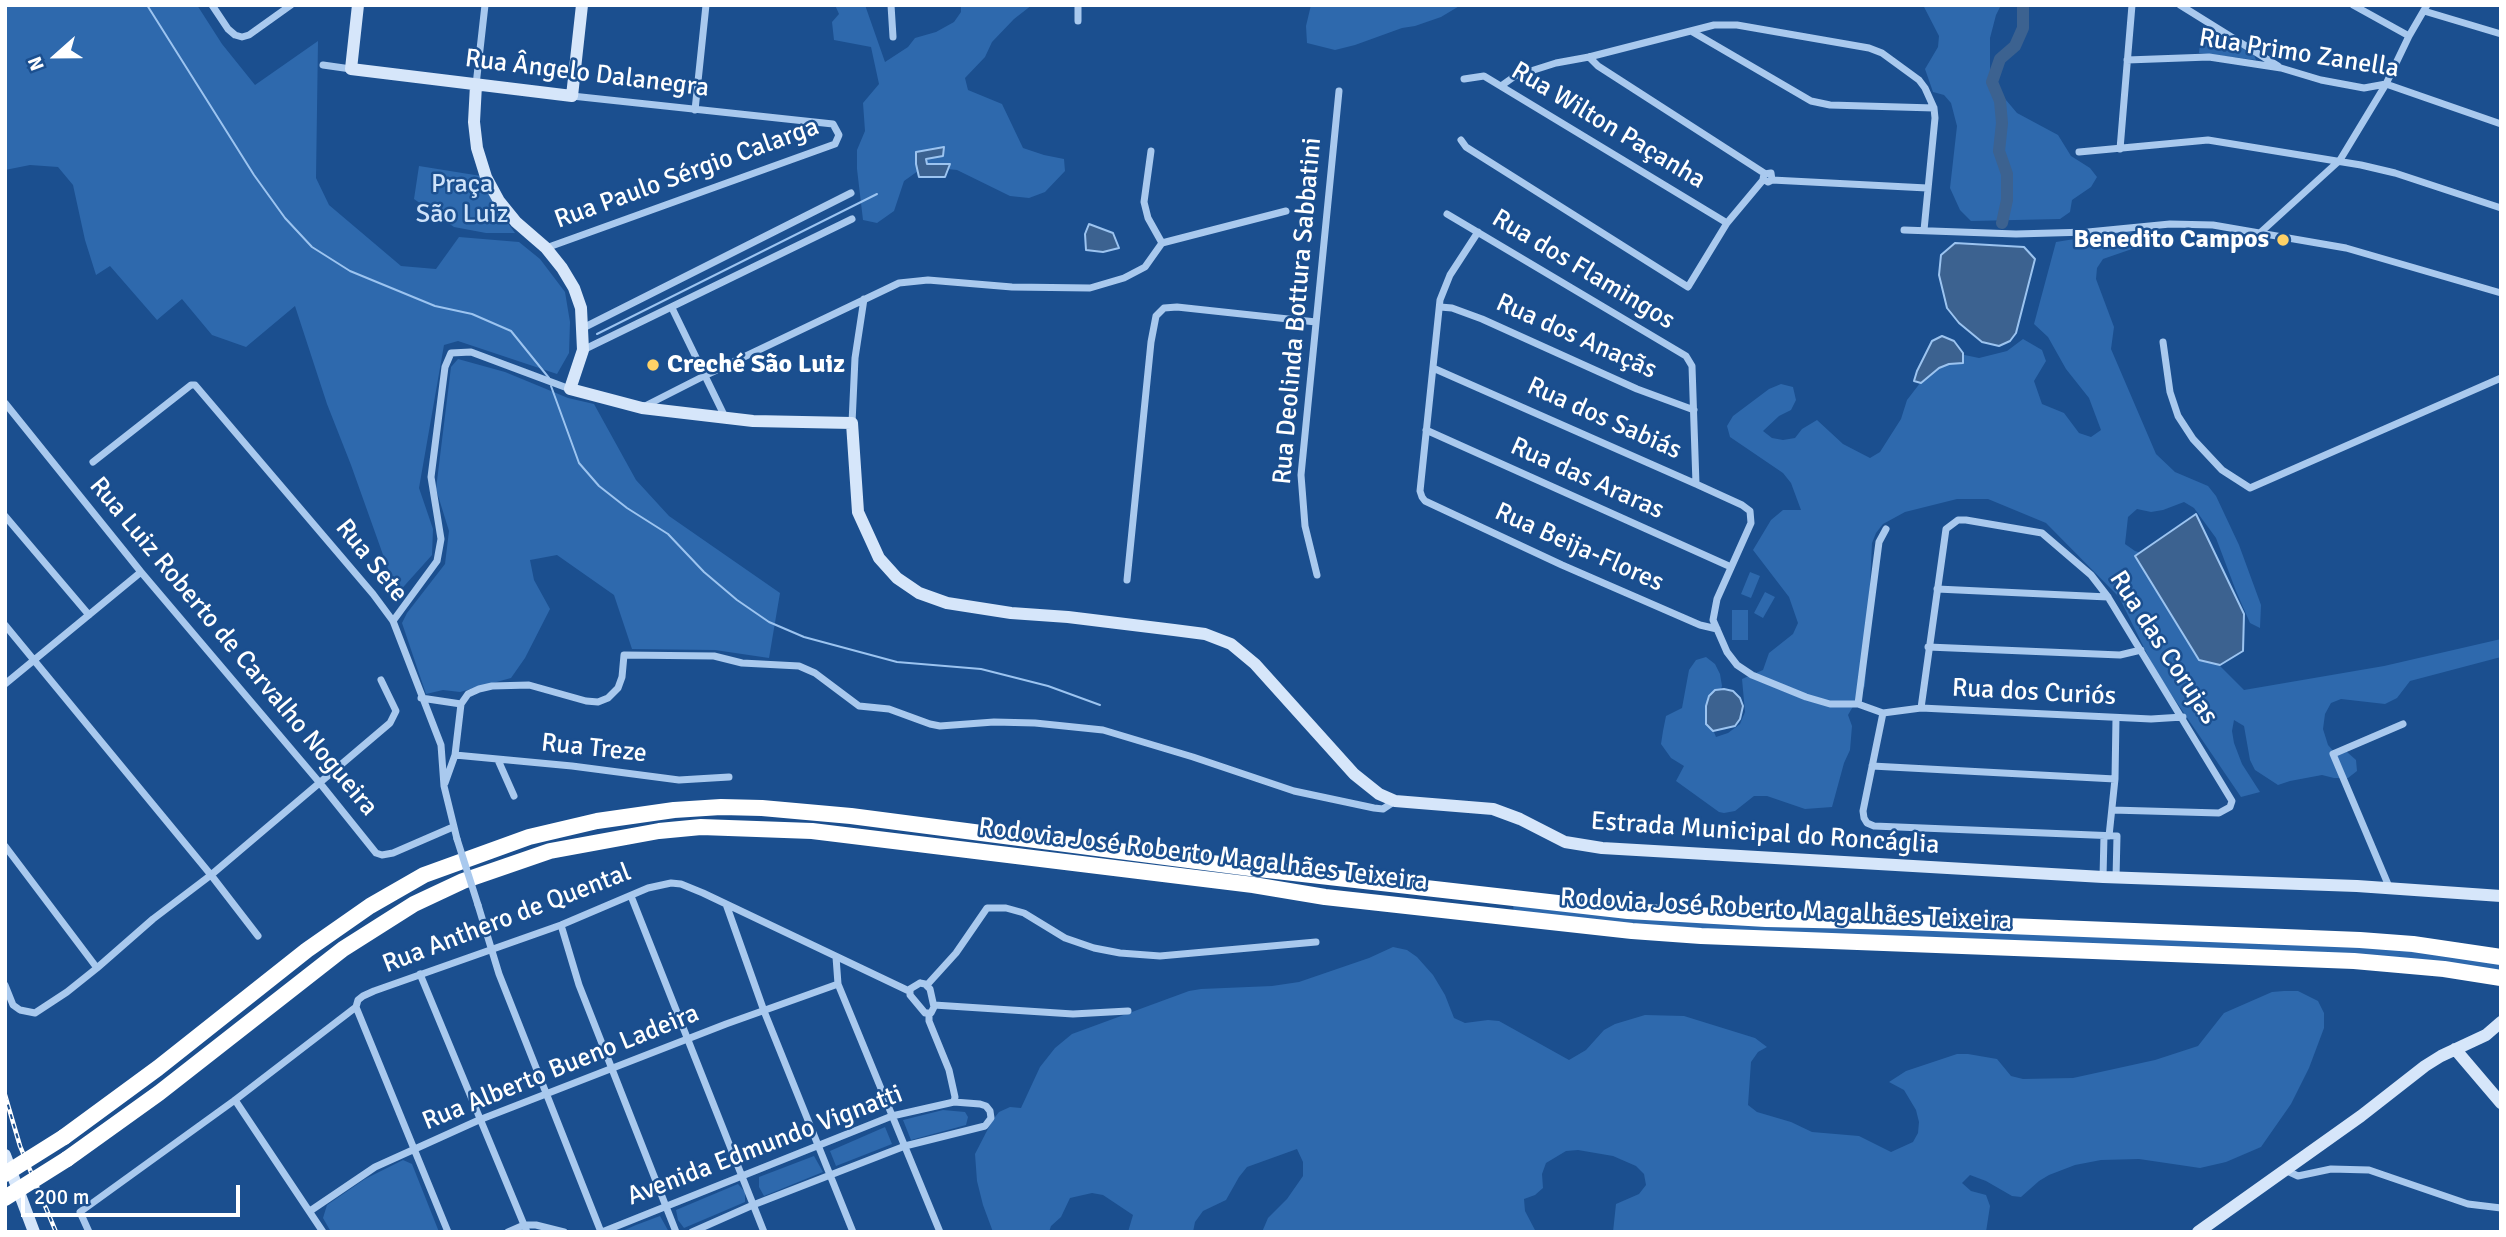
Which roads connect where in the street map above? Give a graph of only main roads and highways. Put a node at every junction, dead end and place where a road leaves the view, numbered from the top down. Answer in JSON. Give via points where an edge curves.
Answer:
{"nodes":[{"id":1,"x":2501,"y":957,"type":"edge"},
{"id":2,"x":2501,"y":978,"type":"edge"},
{"id":3,"x":5,"y":1174,"type":"edge"},
{"id":4,"x":5,"y":1198,"type":"edge"}],
"edges":[{"from":1,"to":3,"type":"highway","name":"Rodovia José Roberto Magalhães Teixeira","bridge":true,"via":[[2360,940],[1628,911],[1263,870],[851,816],[762,808],[674,810],[529,837],[424,875],[307,950],[158,1068]]},
{"from":2,"to":4,"type":"highway","name":"Rodovia José Roberto Magalhães Teixeira","bridge":true,"via":[[2354,961],[1643,932],[812,831],[701,827],[550,851],[463,881],[414,904],[333,957],[159,1093]]}]}
